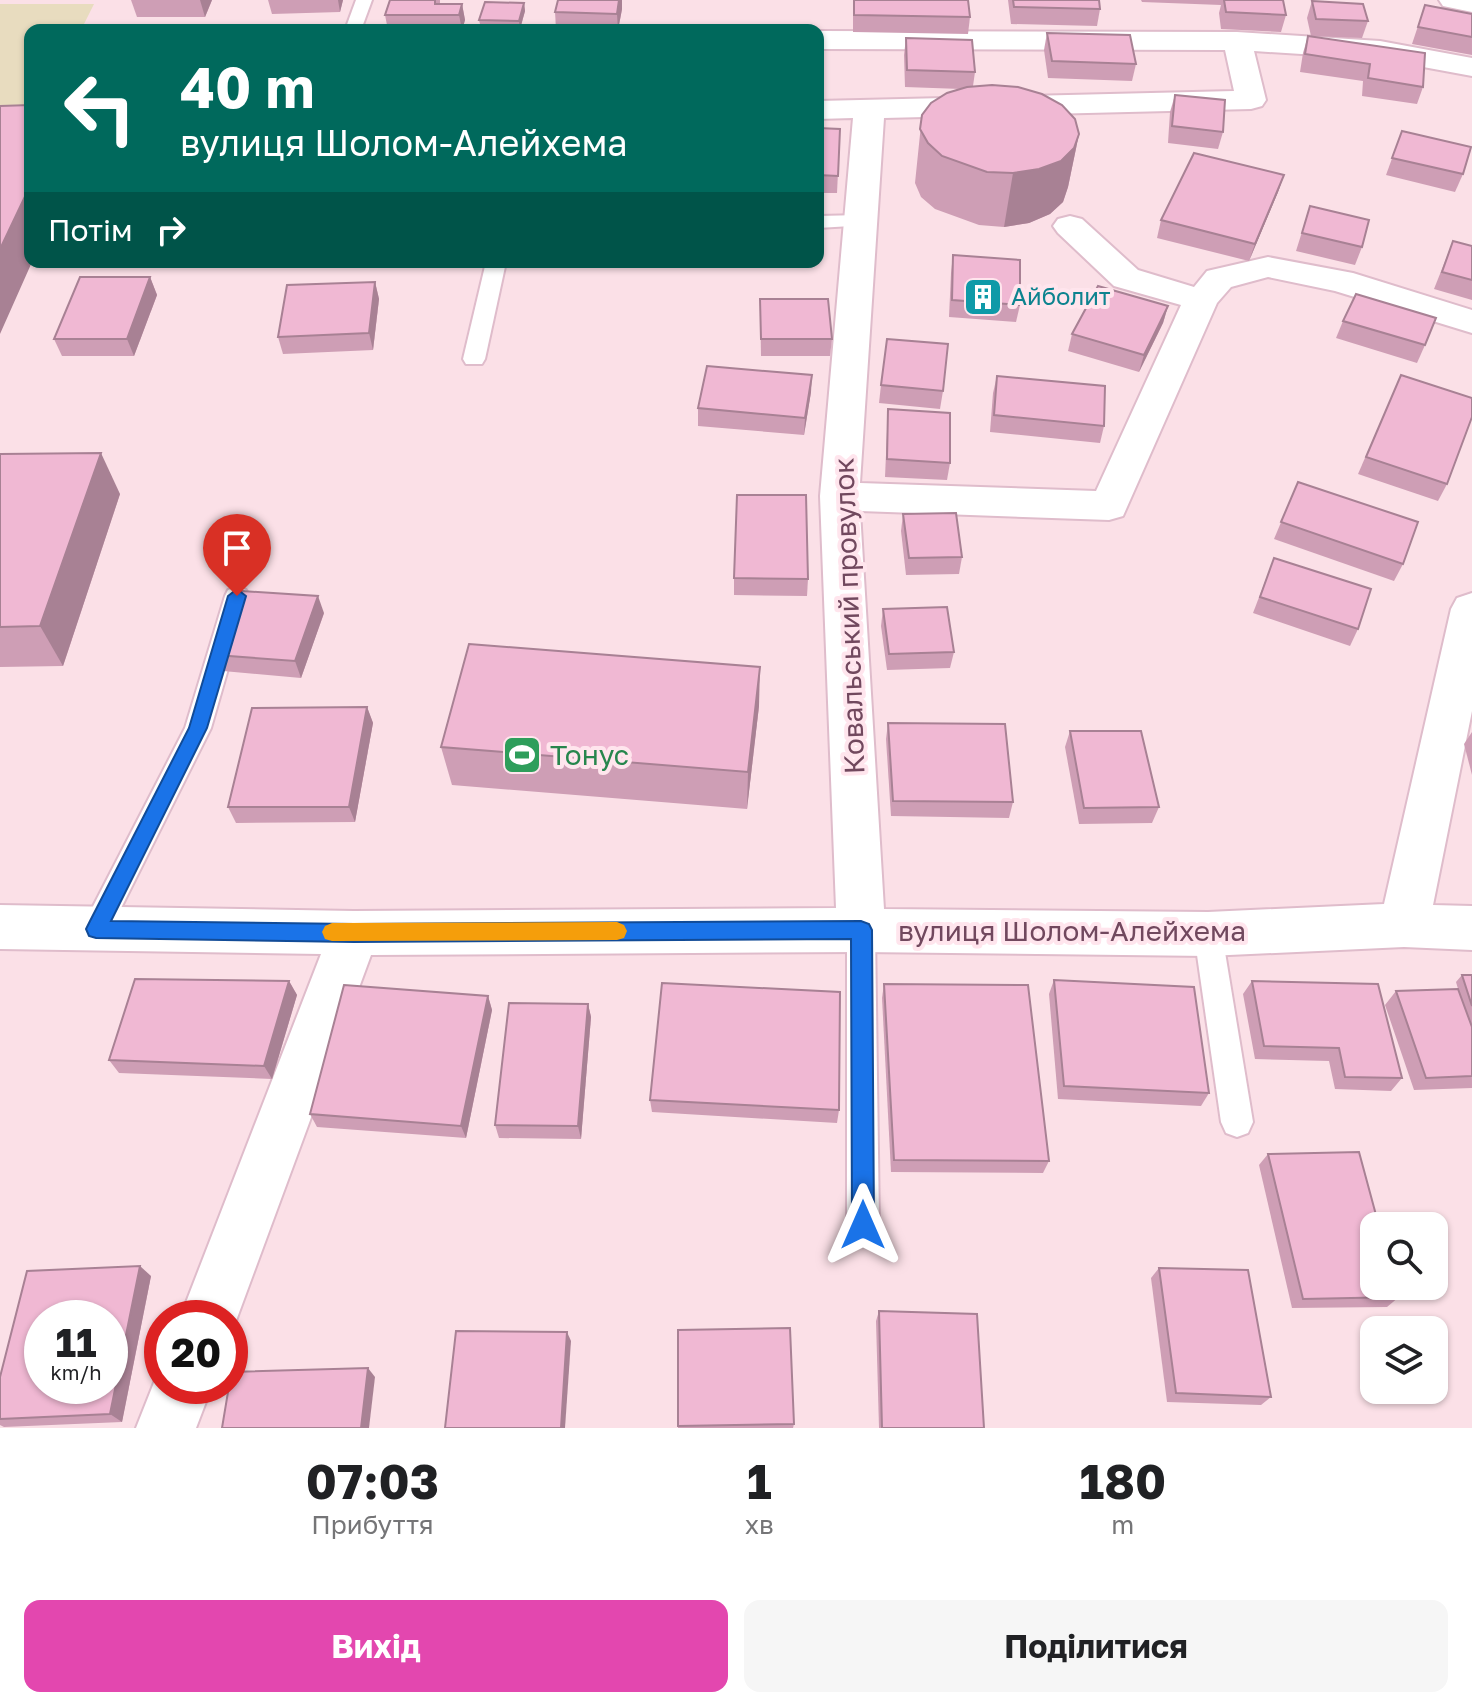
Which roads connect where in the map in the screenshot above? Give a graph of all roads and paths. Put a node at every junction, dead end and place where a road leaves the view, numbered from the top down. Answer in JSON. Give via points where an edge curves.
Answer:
{"nodes":[{"id":1,"x":364,"y":0,"type":"edge"},
{"id":2,"x":1453,"y":0,"type":"edge"},
{"id":3,"x":1472,"y":4,"type":"edge"},
{"id":4,"x":355,"y":24,"type":"edge"},
{"id":5,"x":824,"y":40,"type":"edge"},
{"id":6,"x":1237,"y":41,"type":"junction"},
{"id":7,"x":1472,"y":67,"type":"edge"},
{"id":8,"x":824,"y":110,"type":"edge"},
{"id":9,"x":869,"y":110,"type":"junction"},
{"id":10,"x":861,"y":221,"type":"junction"},
{"id":11,"x":824,"y":222,"type":"edge"},
{"id":12,"x":1070,"y":226,"type":"edge"},
{"id":13,"x":495,"y":268,"type":"edge"},
{"id":14,"x":1201,"y":300,"type":"junction"},
{"id":15,"x":1472,"y":322,"type":"edge"},
{"id":16,"x":474,"y":359,"type":"dead end"},
{"id":17,"x":840,"y":496,"type":"junction"},
{"id":18,"x":237,"y":596,"type":"edge"},
{"id":19,"x":1472,"y":609,"type":"edge"},
{"id":20,"x":1462,"y":711,"type":"edge"},
{"id":21,"x":1404,"y":925,"type":"junction"},
{"id":22,"x":0,"y":927,"type":"edge"},
{"id":23,"x":1472,"y":928,"type":"edge"},
{"id":24,"x":96,"y":929,"type":"junction"},
{"id":25,"x":861,"y":930,"type":"junction"},
{"id":26,"x":354,"y":933,"type":"junction"},
{"id":27,"x":1208,"y":934,"type":"junction"},
{"id":28,"x":1237,"y":1122,"type":"dead end"},
{"id":29,"x":863,"y":1225,"type":"dead end"},
{"id":30,"x":216,"y":1300,"type":"edge"},
{"id":31,"x":175,"y":1404,"type":"edge"},
{"id":32,"x":166,"y":1428,"type":"edge"}],
"edges":[{"from":1,"to":4,"type":"lane"},
{"from":2,"to":3,"type":"street"},
{"from":5,"to":6,"type":"street"},
{"from":6,"to":7,"type":"street","via":[[1380,50]]},
{"from":6,"to":9,"type":"street","via":[[1251,100]]},
{"from":8,"to":9,"type":"street"},
{"from":9,"to":10,"type":"street","name":"Ковальський провулок"},
{"from":10,"to":11,"type":"lane"},
{"from":10,"to":17,"type":"street","name":"Ковальський провулок"},
{"from":12,"to":14,"type":"street","via":[[1126,278]]},
{"from":13,"to":16,"type":"lane"},
{"from":14,"to":15,"type":"street","via":[[1219,279],[1268,267],[1341,281]]},
{"from":14,"to":17,"type":"street","via":[[1109,506]]},
{"from":17,"to":25,"type":"street","name":"Ковальський провулок"},
{"from":18,"to":24,"type":"lane","via":[[198,728]]},
{"from":19,"to":20,"type":"street"},
{"from":20,"to":21,"type":"street"},
{"from":21,"to":23,"type":"street","name":"вулиця Шолом-Алейхема"},
{"from":21,"to":27,"type":"street","name":"вулиця Шолом-Алейхема"},
{"from":22,"to":24,"type":"street","name":"вулиця Шолом-Алейхема"},
{"from":24,"to":26,"type":"street","name":"вулиця Шолом-Алейхема"},
{"from":25,"to":26,"type":"street","name":"вулиця Шолом-Алейхема"},
{"from":25,"to":27,"type":"street","name":"вулиця Шолом-Алейхема"},
{"from":25,"to":29,"type":"lane"},
{"from":26,"to":30,"type":"street"},
{"from":27,"to":28,"type":"lane"},
{"from":31,"to":32,"type":"street"}]}
